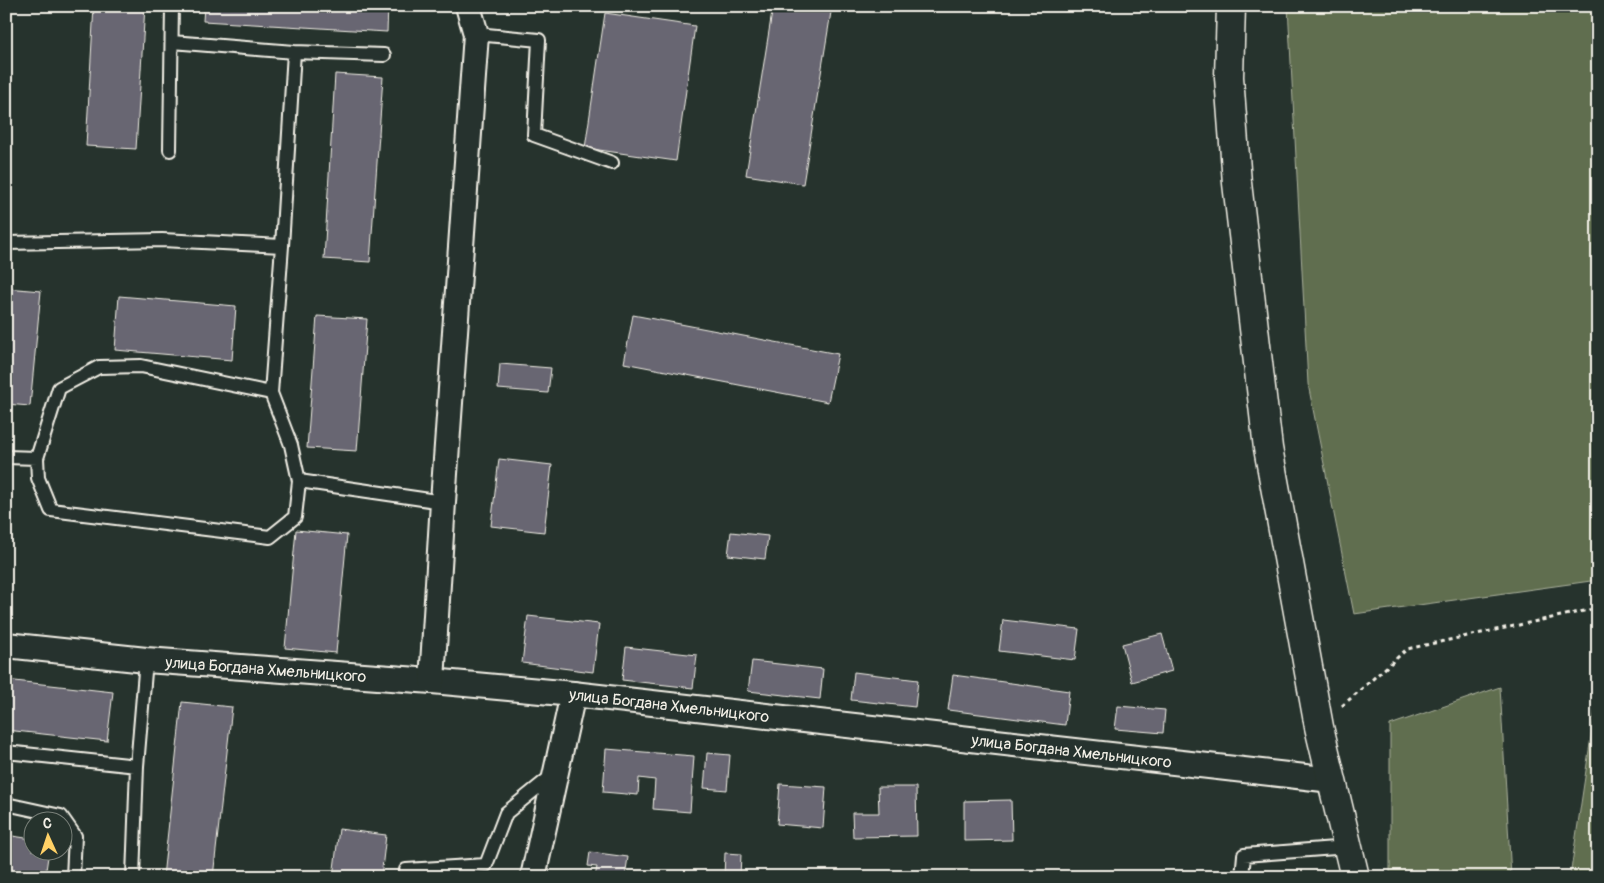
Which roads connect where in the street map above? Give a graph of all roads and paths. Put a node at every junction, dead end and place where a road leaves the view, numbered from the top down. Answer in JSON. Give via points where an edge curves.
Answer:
{"nodes":[{"id":1,"x":172,"y":6,"type":"edge"},
{"id":2,"x":468,"y":6,"type":"edge"},
{"id":3,"x":1230,"y":6,"type":"edge"},
{"id":4,"x":476,"y":34,"type":"junction"},
{"id":5,"x":172,"y":42,"type":"junction"},
{"id":6,"x":294,"y":52,"type":"junction"},
{"id":7,"x":384,"y":55,"type":"dead end"},
{"id":8,"x":170,"y":150,"type":"dead end"},
{"id":9,"x":612,"y":163,"type":"dead end"},
{"id":10,"x":6,"y":243,"type":"edge"},
{"id":11,"x":282,"y":246,"type":"junction"},
{"id":12,"x":271,"y":393,"type":"junction"},
{"id":13,"x":6,"y":457,"type":"edge"},
{"id":14,"x":36,"y":458,"type":"junction"},
{"id":15,"x":299,"y":481,"type":"junction"},
{"id":16,"x":443,"y":502,"type":"junction"},
{"id":17,"x":1598,"y":608,"type":"edge"},
{"id":18,"x":6,"y":645,"type":"edge"},
{"id":19,"x":146,"y":660,"type":"junction"},
{"id":20,"x":432,"y":682,"type":"junction"},
{"id":21,"x":573,"y":694,"type":"junction"},
{"id":22,"x":1320,"y":727,"type":"junction"},
{"id":23,"x":6,"y":752,"type":"edge"},
{"id":24,"x":137,"y":766,"type":"junction"},
{"id":25,"x":557,"y":772,"type":"junction"},
{"id":26,"x":1332,"y":780,"type":"junction"},
{"id":27,"x":6,"y":804,"type":"edge"},
{"id":28,"x":1348,"y":847,"type":"junction"},
{"id":29,"x":74,"y":877,"type":"edge"},
{"id":30,"x":133,"y":877,"type":"edge"},
{"id":31,"x":406,"y":877,"type":"edge"},
{"id":32,"x":533,"y":877,"type":"edge"},
{"id":33,"x":1242,"y":877,"type":"edge"},
{"id":34,"x":1355,"y":877,"type":"edge"}],
"edges":[{"from":1,"to":5,"type":"lane"},
{"from":2,"to":4,"type":"street"},
{"from":3,"to":22,"type":"street","via":[[1229,77],[1237,183],[1268,448]]},
{"from":4,"to":9,"type":"lane","via":[[539,40],[534,134]]},
{"from":4,"to":16,"type":"street"},
{"from":5,"to":6,"type":"lane"},
{"from":5,"to":8,"type":"lane"},
{"from":6,"to":7,"type":"lane"},
{"from":6,"to":11,"type":"lane"},
{"from":10,"to":11,"type":"lane","via":[[162,240]]},
{"from":11,"to":12,"type":"lane"},
{"from":12,"to":14,"type":"lane","via":[[141,366],[99,367],[59,388]]},
{"from":12,"to":15,"type":"lane","via":[[291,445]]},
{"from":13,"to":14,"type":"lane"},
{"from":14,"to":15,"type":"lane","via":[[38,478],[51,510],[270,537],[295,517]]},
{"from":15,"to":16,"type":"lane"},
{"from":16,"to":20,"type":"street"},
{"from":17,"to":22,"type":"path","via":[[1406,649]]},
{"from":18,"to":19,"type":"street","name":"улица Богдана Хмельницкого"},
{"from":19,"to":20,"type":"street","name":"улица Богдана Хмельницкого"},
{"from":19,"to":24,"type":"lane"},
{"from":20,"to":21,"type":"street","name":"улица Богдана Хмельницкого"},
{"from":21,"to":25,"type":"street"},
{"from":21,"to":26,"type":"street","name":"улица Богдана Хмельницкого"},
{"from":22,"to":26,"type":"street"},
{"from":23,"to":24,"type":"lane"},
{"from":24,"to":30,"type":"lane"},
{"from":25,"to":31,"type":"lane","via":[[506,813],[486,865],[406,870]]},
{"from":25,"to":32,"type":"street"},
{"from":26,"to":28,"type":"street"},
{"from":27,"to":29,"type":"lane","via":[[61,816],[75,836]]},
{"from":28,"to":33,"type":"lane","via":[[1244,855]]},
{"from":28,"to":34,"type":"street"}]}
